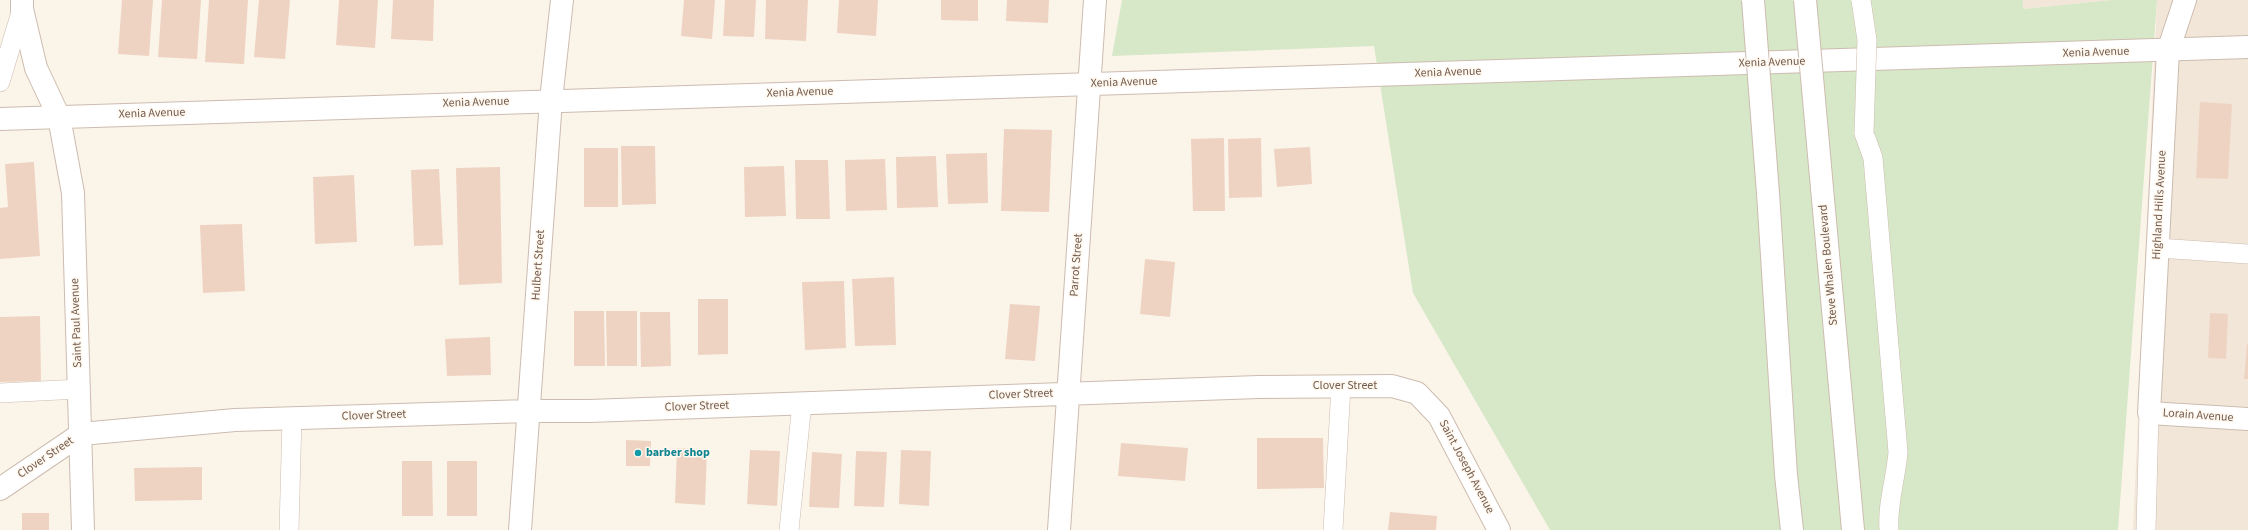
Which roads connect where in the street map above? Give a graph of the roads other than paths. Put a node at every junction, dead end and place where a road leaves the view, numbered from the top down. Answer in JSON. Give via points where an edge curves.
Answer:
{"nodes":[{"id":1,"x":562,"y":0,"type":"edge"},
{"id":2,"x":1095,"y":0,"type":"edge"},
{"id":3,"x":1753,"y":0,"type":"edge"},
{"id":4,"x":1805,"y":0,"type":"edge"},
{"id":5,"x":1861,"y":0,"type":"edge"},
{"id":6,"x":2185,"y":0,"type":"edge"},
{"id":7,"x":22,"y":5,"type":"edge"},
{"id":8,"x":2248,"y":48,"type":"edge"},
{"id":9,"x":2168,"y":51,"type":"junction"},
{"id":10,"x":0,"y":82,"type":"edge"},
{"id":11,"x":1089,"y":84,"type":"junction"},
{"id":12,"x":551,"y":100,"type":"junction"},
{"id":13,"x":59,"y":117,"type":"junction"},
{"id":14,"x":0,"y":119,"type":"edge"},
{"id":15,"x":2158,"y":248,"type":"junction"},
{"id":16,"x":2248,"y":254,"type":"edge"},
{"id":17,"x":1341,"y":386,"type":"junction"},
{"id":18,"x":80,"y":389,"type":"junction"},
{"id":19,"x":1412,"y":391,"type":"joint"},
{"id":20,"x":0,"y":393,"type":"edge"},
{"id":21,"x":1067,"y":393,"type":"junction"},
{"id":22,"x":802,"y":403,"type":"junction"},
{"id":23,"x":528,"y":411,"type":"junction"},
{"id":24,"x":2149,"y":413,"type":"junction"},
{"id":25,"x":292,"y":418,"type":"junction"},
{"id":26,"x":2248,"y":419,"type":"edge"},
{"id":27,"x":81,"y":434,"type":"junction"},
{"id":28,"x":0,"y":489,"type":"edge"},
{"id":29,"x":83,"y":530,"type":"edge"},
{"id":30,"x":289,"y":530,"type":"edge"},
{"id":31,"x":520,"y":530,"type":"edge"},
{"id":32,"x":789,"y":530,"type":"edge"},
{"id":33,"x":1059,"y":530,"type":"edge"},
{"id":34,"x":1332,"y":530,"type":"edge"},
{"id":35,"x":1499,"y":530,"type":"edge"},
{"id":36,"x":1792,"y":530,"type":"edge"},
{"id":37,"x":1853,"y":530,"type":"edge"},
{"id":38,"x":1889,"y":530,"type":"edge"},
{"id":39,"x":2146,"y":530,"type":"edge"}],
"edges":[{"from":1,"to":12,"type":"street","name":"Hulbert Street"},
{"from":2,"to":11,"type":"street","name":"Parrot Street"},
{"from":3,"to":36,"type":"street","bridge":true},
{"from":4,"to":37,"type":"street","name":"Steve Whalen Boulevard","bridge":true},
{"from":5,"to":38,"type":"lane","bridge":true,"via":[[1867,40],[1864,133],[1873,158],[1898,452],[1888,517]]},
{"from":6,"to":9,"type":"street","name":"Highland Hills Avenue"},
{"from":7,"to":10,"type":"lane"},
{"from":7,"to":13,"type":"street","name":"Saint Paul Avenue","via":[[36,68]]},
{"from":8,"to":9,"type":"street","name":"Xenia Avenue"},
{"from":9,"to":11,"type":"street","name":"Xenia Avenue"},
{"from":9,"to":15,"type":"street","name":"Highland Hills Avenue"},
{"from":11,"to":12,"type":"street","name":"Xenia Avenue"},
{"from":11,"to":21,"type":"street","name":"Parrot Street"},
{"from":12,"to":13,"type":"street","name":"Xenia Avenue"},
{"from":12,"to":23,"type":"street","name":"Hulbert Street"},
{"from":13,"to":14,"type":"street","name":"Xenia Avenue"},
{"from":13,"to":18,"type":"street","name":"Saint Paul Avenue","via":[[73,193]]},
{"from":15,"to":16,"type":"lane"},
{"from":15,"to":24,"type":"street","name":"Highland Hills Avenue"},
{"from":17,"to":19,"type":"street","name":"Clover Street","via":[[1392,386]]},
{"from":17,"to":21,"type":"street","name":"Clover Street"},
{"from":17,"to":34,"type":"lane"},
{"from":18,"to":20,"type":"lane"},
{"from":18,"to":27,"type":"street","name":"Saint Paul Avenue"},
{"from":19,"to":35,"type":"street","name":"Saint Joseph Avenue","via":[[1439,416]]},
{"from":21,"to":22,"type":"street","name":"Clover Street"},
{"from":21,"to":33,"type":"street","name":"Parrot Street"},
{"from":22,"to":23,"type":"street","name":"Clover Street"},
{"from":22,"to":32,"type":"lane"},
{"from":23,"to":25,"type":"street","name":"Clover Street"},
{"from":23,"to":31,"type":"street","name":"Hulbert Street"},
{"from":24,"to":26,"type":"street","name":"Lorain Avenue"},
{"from":24,"to":39,"type":"lane"},
{"from":25,"to":27,"type":"street","name":"Clover Street","via":[[235,420]]},
{"from":25,"to":30,"type":"lane"},
{"from":27,"to":28,"type":"street","name":"Clover Street"},
{"from":27,"to":29,"type":"street","name":"Saint Paul Avenue"}]}
